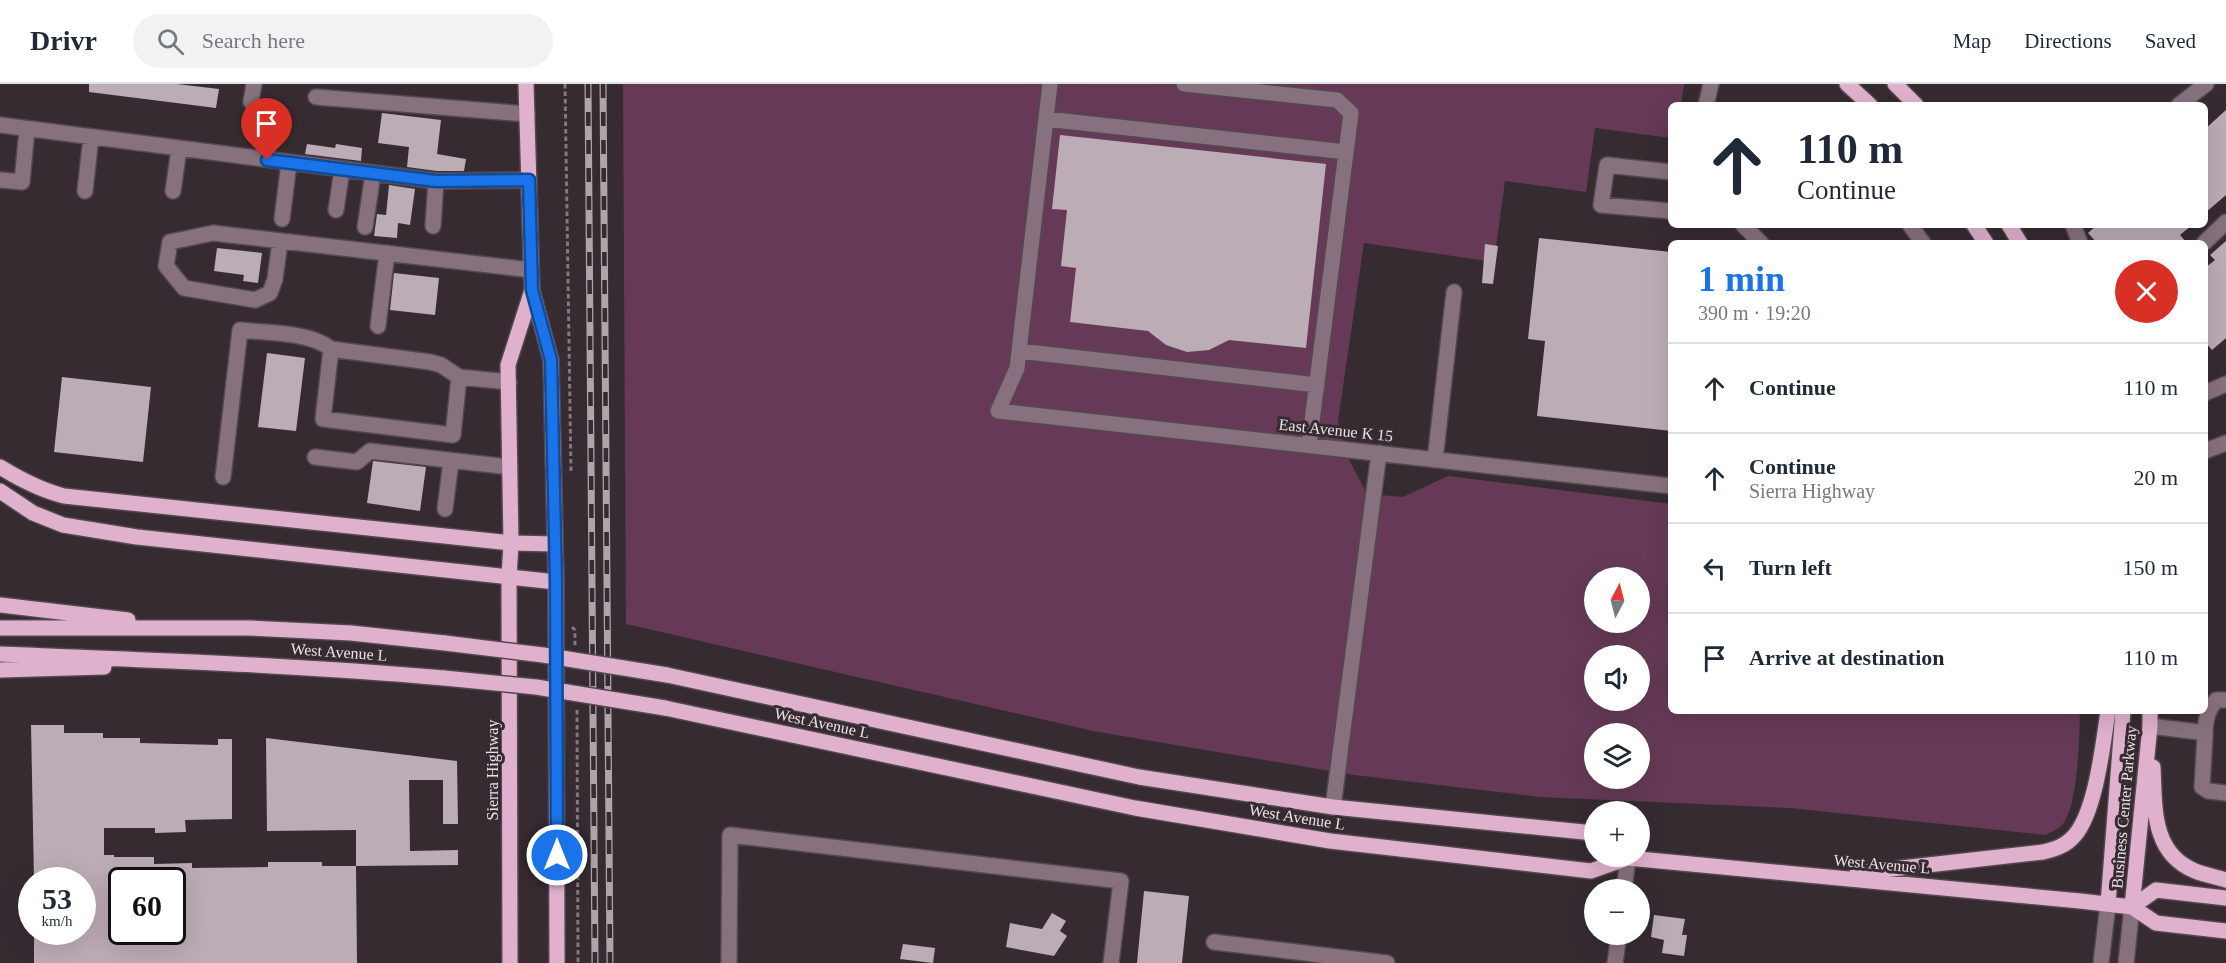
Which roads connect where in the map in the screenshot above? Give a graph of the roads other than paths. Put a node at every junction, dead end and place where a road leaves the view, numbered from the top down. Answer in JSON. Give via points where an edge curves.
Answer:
{"nodes":[{"id":1,"x":254,"y":84,"type":"edge"},
{"id":2,"x":526,"y":84,"type":"edge"},
{"id":3,"x":1050,"y":84,"type":"edge"},
{"id":4,"x":1184,"y":84,"type":"edge"},
{"id":5,"x":1711,"y":84,"type":"edge"},
{"id":6,"x":1847,"y":84,"type":"edge"},
{"id":7,"x":1895,"y":84,"type":"edge"},
{"id":8,"x":2206,"y":84,"type":"edge"},
{"id":9,"x":316,"y":98,"type":"dead end"},
{"id":10,"x":252,"y":102,"type":"dead end"},
{"id":11,"x":1707,"y":102,"type":"edge"},
{"id":12,"x":1867,"y":102,"type":"edge"},
{"id":13,"x":1913,"y":102,"type":"edge"},
{"id":14,"x":2183,"y":102,"type":"edge"},
{"id":15,"x":527,"y":114,"type":"junction"},
{"id":16,"x":1046,"y":119,"type":"junction"},
{"id":17,"x":0,"y":125,"type":"edge"},
{"id":18,"x":27,"y":129,"type":"junction"},
{"id":19,"x":91,"y":137,"type":"junction"},
{"id":20,"x":179,"y":149,"type":"junction"},
{"id":21,"x":1346,"y":152,"type":"junction"},
{"id":22,"x":289,"y":163,"type":"junction"},
{"id":23,"x":342,"y":170,"type":"junction"},
{"id":24,"x":1668,"y":172,"type":"edge"},
{"id":25,"x":373,"y":174,"type":"junction"},
{"id":26,"x":0,"y":180,"type":"edge"},
{"id":27,"x":529,"y":180,"type":"junction"},
{"id":28,"x":436,"y":181,"type":"junction"},
{"id":29,"x":85,"y":191,"type":"dead end"},
{"id":30,"x":173,"y":191,"type":"dead end"},
{"id":31,"x":336,"y":210,"type":"dead end"},
{"id":32,"x":1668,"y":211,"type":"edge"},
{"id":33,"x":282,"y":219,"type":"dead end"},
{"id":34,"x":2226,"y":222,"type":"edge"},
{"id":35,"x":434,"y":226,"type":"dead end"},
{"id":36,"x":365,"y":227,"type":"dead end"},
{"id":37,"x":1746,"y":228,"type":"edge"},
{"id":38,"x":1758,"y":240,"type":"edge"},
{"id":39,"x":2207,"y":240,"type":"edge"},
{"id":40,"x":280,"y":242,"type":"junction"},
{"id":41,"x":387,"y":253,"type":"junction"},
{"id":42,"x":531,"y":270,"type":"junction"},
{"id":43,"x":532,"y":290,"type":"junction"},
{"id":44,"x":1454,"y":292,"type":"dead end"},
{"id":45,"x":378,"y":326,"type":"dead end"},
{"id":46,"x":331,"y":349,"type":"junction"},
{"id":47,"x":1019,"y":351,"type":"junction"},
{"id":48,"x":459,"y":377,"type":"junction"},
{"id":49,"x":509,"y":382,"type":"junction"},
{"id":50,"x":2226,"y":384,"type":"edge"},
{"id":51,"x":1317,"y":385,"type":"junction"},
{"id":52,"x":2208,"y":392,"type":"edge"},
{"id":53,"x":2226,"y":443,"type":"edge"},
{"id":54,"x":1309,"y":445,"type":"junction"},
{"id":55,"x":2208,"y":450,"type":"edge"},
{"id":56,"x":1379,"y":453,"type":"junction"},
{"id":57,"x":315,"y":457,"type":"dead end"},
{"id":58,"x":1435,"y":459,"type":"junction"},
{"id":59,"x":452,"y":461,"type":"junction"},
{"id":60,"x":0,"y":467,"type":"edge"},
{"id":61,"x":510,"y":467,"type":"junction"},
{"id":62,"x":223,"y":477,"type":"dead end"},
{"id":63,"x":1668,"y":486,"type":"edge"},
{"id":64,"x":0,"y":490,"type":"edge"},
{"id":65,"x":445,"y":508,"type":"dead end"},
{"id":66,"x":511,"y":543,"type":"junction"},
{"id":67,"x":555,"y":544,"type":"junction"},
{"id":68,"x":509,"y":578,"type":"junction"},
{"id":69,"x":556,"y":582,"type":"junction"},
{"id":70,"x":0,"y":605,"type":"edge"},
{"id":71,"x":0,"y":628,"type":"edge"},
{"id":72,"x":202,"y":628,"type":"junction"},
{"id":73,"x":0,"y":654,"type":"edge"},
{"id":74,"x":242,"y":663,"type":"junction"},
{"id":75,"x":0,"y":670,"type":"edge"},
{"id":76,"x":2226,"y":700,"type":"edge"},
{"id":77,"x":2107,"y":714,"type":"edge"},
{"id":78,"x":2123,"y":714,"type":"edge"},
{"id":79,"x":2208,"y":714,"type":"edge"},
{"id":80,"x":2208,"y":714,"type":"edge"},
{"id":81,"x":2150,"y":719,"type":"edge"},
{"id":82,"x":2205,"y":736,"type":"junction"},
{"id":83,"x":2226,"y":795,"type":"edge"},
{"id":84,"x":1333,"y":807,"type":"junction"},
{"id":85,"x":1584,"y":832,"type":"edge"},
{"id":86,"x":1650,"y":859,"type":"edge"},
{"id":87,"x":1602,"y":867,"type":"edge"},
{"id":88,"x":1827,"y":877,"type":"junction"},
{"id":89,"x":2226,"y":880,"type":"edge"},
{"id":90,"x":2226,"y":898,"type":"edge"},
{"id":91,"x":2108,"y":904,"type":"junction"},
{"id":92,"x":2132,"y":906,"type":"junction"},
{"id":93,"x":2226,"y":931,"type":"edge"},
{"id":94,"x":1214,"y":942,"type":"dead end"},
{"id":95,"x":1617,"y":945,"type":"edge"},
{"id":96,"x":510,"y":963,"type":"edge"},
{"id":97,"x":557,"y":963,"type":"edge"},
{"id":98,"x":729,"y":963,"type":"edge"},
{"id":99,"x":1111,"y":963,"type":"edge"},
{"id":100,"x":1388,"y":963,"type":"edge"},
{"id":101,"x":1615,"y":963,"type":"edge"},
{"id":102,"x":2101,"y":963,"type":"edge"},
{"id":103,"x":2126,"y":963,"type":"edge"}],
"edges":[{"from":1,"to":10,"type":"street"},
{"from":2,"to":15,"type":"main road"},
{"from":3,"to":16,"type":"street"},
{"from":4,"to":21,"type":"street","via":[[1337,100],[1351,113]]},
{"from":5,"to":11,"type":"street"},
{"from":6,"to":12,"type":"main road"},
{"from":7,"to":13,"type":"main road"},
{"from":8,"to":14,"type":"street"},
{"from":9,"to":15,"type":"street"},
{"from":15,"to":27,"type":"main road"},
{"from":16,"to":21,"type":"street"},
{"from":16,"to":47,"type":"street"},
{"from":17,"to":18,"type":"street"},
{"from":18,"to":19,"type":"street"},
{"from":18,"to":26,"type":"street","via":[[22,182]]},
{"from":19,"to":20,"type":"street"},
{"from":19,"to":29,"type":"street"},
{"from":20,"to":22,"type":"street"},
{"from":20,"to":30,"type":"street"},
{"from":21,"to":51,"type":"street"},
{"from":22,"to":23,"type":"street"},
{"from":22,"to":33,"type":"street"},
{"from":23,"to":25,"type":"street"},
{"from":23,"to":31,"type":"street"},
{"from":24,"to":32,"type":"street","via":[[1607,165],[1601,205]]},
{"from":25,"to":28,"type":"street"},
{"from":25,"to":36,"type":"street"},
{"from":27,"to":28,"type":"street"},
{"from":27,"to":42,"type":"main road"},
{"from":28,"to":35,"type":"street"},
{"from":34,"to":39,"type":"street"},
{"from":37,"to":38,"type":"street"},
{"from":40,"to":40,"type":"street","via":[[213,233],[170,242],[166,266],[184,288],[255,300],[270,293]]},
{"from":40,"to":41,"type":"street"},
{"from":41,"to":42,"type":"street"},
{"from":41,"to":45,"type":"street"},
{"from":42,"to":43,"type":"main road"},
{"from":43,"to":49,"type":"main road","via":[[508,364]]},
{"from":43,"to":67,"type":"main road","via":[[551,360]]},
{"from":44,"to":58,"type":"street"},
{"from":46,"to":48,"type":"street","via":[[430,362]]},
{"from":46,"to":48,"type":"street","via":[[323,419],[453,435]]},
{"from":46,"to":62,"type":"street","via":[[311,338],[240,330]]},
{"from":47,"to":51,"type":"street"},
{"from":47,"to":54,"type":"street","name":"East Avenue K 15","via":[[1017,368],[998,411]]},
{"from":48,"to":49,"type":"street"},
{"from":49,"to":61,"type":"main road"},
{"from":50,"to":52,"type":"street"},
{"from":51,"to":54,"type":"street"},
{"from":53,"to":55,"type":"street"},
{"from":54,"to":56,"type":"street","name":"East Avenue K 15"},
{"from":56,"to":58,"type":"street","name":"East Avenue K 15"},
{"from":56,"to":84,"type":"street"},
{"from":57,"to":59,"type":"street","via":[[357,462],[370,450]]},
{"from":58,"to":63,"type":"street","name":"East Avenue K 15"},
{"from":59,"to":61,"type":"street"},
{"from":59,"to":65,"type":"street"},
{"from":60,"to":66,"type":"main road","via":[[26,483],[64,496]]},
{"from":61,"to":66,"type":"main road"},
{"from":64,"to":68,"type":"main road","via":[[33,513],[63,525],[137,537]]},
{"from":66,"to":67,"type":"main road"},
{"from":66,"to":68,"type":"main road","name":"Sierra Highway"},
{"from":67,"to":69,"type":"main road"},
{"from":68,"to":69,"type":"main road"},
{"from":68,"to":96,"type":"main road","name":"Sierra Highway"},
{"from":69,"to":97,"type":"main road"},
{"from":70,"to":72,"type":"main road"},
{"from":71,"to":72,"type":"main road","name":"West Avenue L"},
{"from":72,"to":84,"type":"main road","name":"West Avenue L","bridge":true,"via":[[347,632],[543,655],[667,675],[1139,777]]},
{"from":73,"to":74,"type":"main road","name":"West Avenue L"},
{"from":74,"to":75,"type":"main road"},
{"from":74,"to":87,"type":"main road","name":"West Avenue L","bridge":true,"via":[[536,687],[665,708],[1135,808],[1330,841],[1592,871]]},
{"from":76,"to":80,"type":"street","via":[[2216,700]]},
{"from":77,"to":88,"type":"main road","via":[[2086,818],[2076,834],[2057,849]]},
{"from":78,"to":91,"type":"main road","name":"Business Center Parkway"},
{"from":79,"to":82,"type":"street"},
{"from":81,"to":82,"type":"street"},
{"from":81,"to":89,"type":"main road","via":[[2159,833],[2169,852],[2182,864]]},
{"from":81,"to":92,"type":"main road","name":"Business Center Parkway"},
{"from":82,"to":83,"type":"street","via":[[2202,787]]},
{"from":84,"to":85,"type":"main road","name":"West Avenue L"},
{"from":86,"to":88,"type":"main road","name":"West Avenue L"},
{"from":88,"to":91,"type":"main road","name":"West Avenue L"},
{"from":90,"to":92,"type":"main road","via":[[2156,890]]},
{"from":91,"to":92,"type":"main road","name":"West Avenue L"},
{"from":91,"to":102,"type":"street"},
{"from":92,"to":93,"type":"main road","via":[[2156,923]]},
{"from":92,"to":103,"type":"street"},
{"from":94,"to":100,"type":"street"},
{"from":95,"to":101,"type":"street"},
{"from":98,"to":99,"type":"street","via":[[730,835],[1121,881]]}]}
